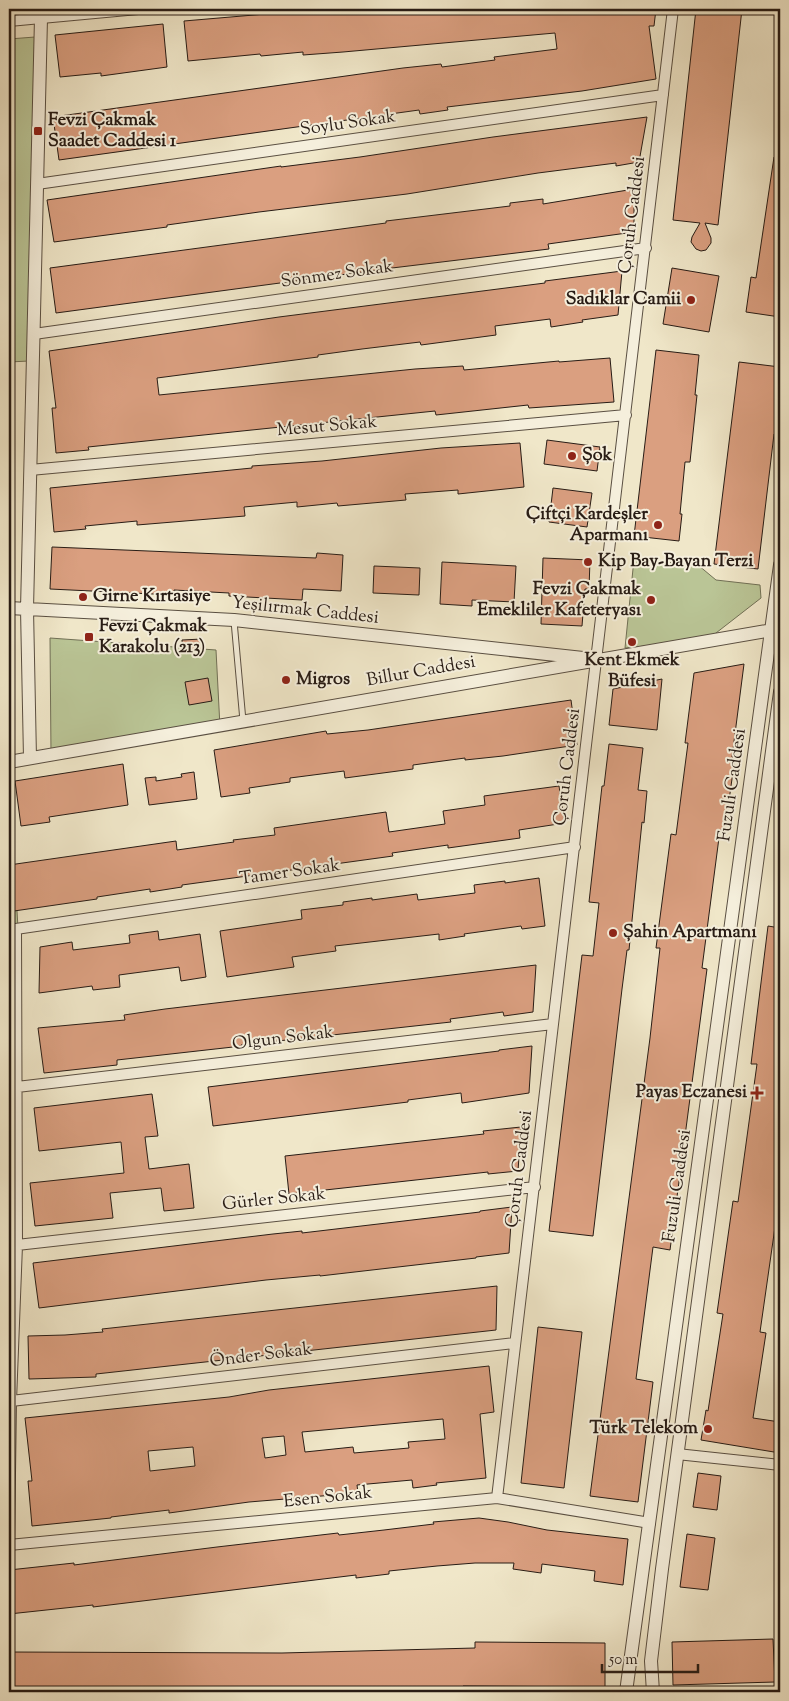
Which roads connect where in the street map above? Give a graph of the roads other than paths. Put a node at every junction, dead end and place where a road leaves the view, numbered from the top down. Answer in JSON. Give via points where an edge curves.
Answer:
{"nodes":[{"id":1,"x":138,"y":9,"type":"edge"},
{"id":2,"x":673,"y":9,"type":"edge"},
{"id":3,"x":25,"y":14,"type":"edge"},
{"id":4,"x":41,"y":18,"type":"junction"},
{"id":5,"x":9,"y":21,"type":"edge"},
{"id":6,"x":663,"y":95,"type":"junction"},
{"id":7,"x":37,"y":184,"type":"junction"},
{"id":8,"x":646,"y":248,"type":"junction"},
{"id":9,"x":34,"y":334,"type":"junction"},
{"id":10,"x":626,"y":415,"type":"junction"},
{"id":11,"x":30,"y":470,"type":"junction"},
{"id":12,"x":780,"y":565,"type":"edge"},
{"id":13,"x":9,"y":608,"type":"edge"},
{"id":14,"x":27,"y":609,"type":"junction"},
{"id":15,"x":234,"y":620,"type":"junction"},
{"id":16,"x":776,"y":629,"type":"edge"},
{"id":17,"x":598,"y":659,"type":"junction"},
{"id":18,"x":780,"y":692,"type":"edge"},
{"id":19,"x":243,"y":721,"type":"junction"},
{"id":20,"x":30,"y":758,"type":"junction"},
{"id":21,"x":9,"y":762,"type":"edge"},
{"id":22,"x":575,"y":847,"type":"junction"},
{"id":23,"x":12,"y":929,"type":"edge"},
{"id":24,"x":553,"y":1024,"type":"junction"},
{"id":25,"x":17,"y":1087,"type":"junction"},
{"id":26,"x":534,"y":1187,"type":"junction"},
{"id":27,"x":17,"y":1246,"type":"junction"},
{"id":28,"x":514,"y":1343,"type":"junction"},
{"id":29,"x":11,"y":1401,"type":"junction"},
{"id":30,"x":678,"y":1454,"type":"junction"},
{"id":31,"x":780,"y":1465,"type":"edge"},
{"id":32,"x":497,"y":1498,"type":"junction"},
{"id":33,"x":650,"y":1523,"type":"junction"},
{"id":34,"x":9,"y":1545,"type":"edge"},
{"id":35,"x":626,"y":1692,"type":"edge"},
{"id":36,"x":654,"y":1692,"type":"edge"}],
"edges":[{"from":1,"to":4,"type":"street"},
{"from":2,"to":6,"type":"street","name":"Çoruh Caddesi"},
{"from":3,"to":4,"type":"street"},
{"from":3,"to":5,"type":"street"},
{"from":4,"to":7,"type":"street"},
{"from":6,"to":7,"type":"street","name":"Soylu Sokak"},
{"from":6,"to":8,"type":"street","name":"Çoruh Caddesi"},
{"from":7,"to":9,"type":"street"},
{"from":8,"to":9,"type":"street","name":"Sönmez Sokak"},
{"from":8,"to":10,"type":"street","name":"Çoruh Caddesi"},
{"from":9,"to":11,"type":"street"},
{"from":10,"to":11,"type":"street","name":"Mesut Sokak"},
{"from":10,"to":17,"type":"street","name":"Çoruh Caddesi"},
{"from":11,"to":14,"type":"street"},
{"from":12,"to":16,"type":"street","name":"Fuzuli Caddesi"},
{"from":13,"to":14,"type":"street","name":"Yeşilırmak Caddesi"},
{"from":14,"to":15,"type":"street","name":"Yeşilırmak Caddesi"},
{"from":14,"to":20,"type":"street"},
{"from":15,"to":17,"type":"street","name":"Yeşilırmak Caddesi"},
{"from":15,"to":19,"type":"lane"},
{"from":16,"to":17,"type":"street","name":"Billur Caddesi"},
{"from":16,"to":33,"type":"street","name":"Fuzuli Caddesi"},
{"from":17,"to":19,"type":"street","name":"Billur Caddesi"},
{"from":17,"to":22,"type":"street","name":"Çoruh Caddesi"},
{"from":18,"to":30,"type":"street","name":"Fuzuli Caddesi"},
{"from":19,"to":20,"type":"street","name":"Billur Caddesi"},
{"from":20,"to":21,"type":"street","name":"Billur Caddesi"},
{"from":22,"to":23,"type":"street","name":"Tamer Sokak"},
{"from":22,"to":24,"type":"street","name":"Çoruh Caddesi"},
{"from":23,"to":25,"type":"street"},
{"from":24,"to":25,"type":"street","name":"Olgun Sokak"},
{"from":24,"to":26,"type":"street","name":"Çoruh Caddesi"},
{"from":25,"to":27,"type":"street"},
{"from":26,"to":27,"type":"street","name":"Gürler Sokak"},
{"from":26,"to":28,"type":"street","name":"Çoruh Caddesi"},
{"from":27,"to":29,"type":"street"},
{"from":28,"to":29,"type":"street","name":"Önder Sokak"},
{"from":28,"to":32,"type":"street","name":"Çoruh Caddesi"},
{"from":29,"to":34,"type":"street"},
{"from":30,"to":31,"type":"street"},
{"from":30,"to":36,"type":"street","name":"Fuzuli Caddesi","via":[[650,1661]]},
{"from":32,"to":33,"type":"street","name":"Esen Sokak"},
{"from":32,"to":34,"type":"street","name":"Esen Sokak"},
{"from":33,"to":35,"type":"street","name":"Fuzuli Caddesi"}]}
